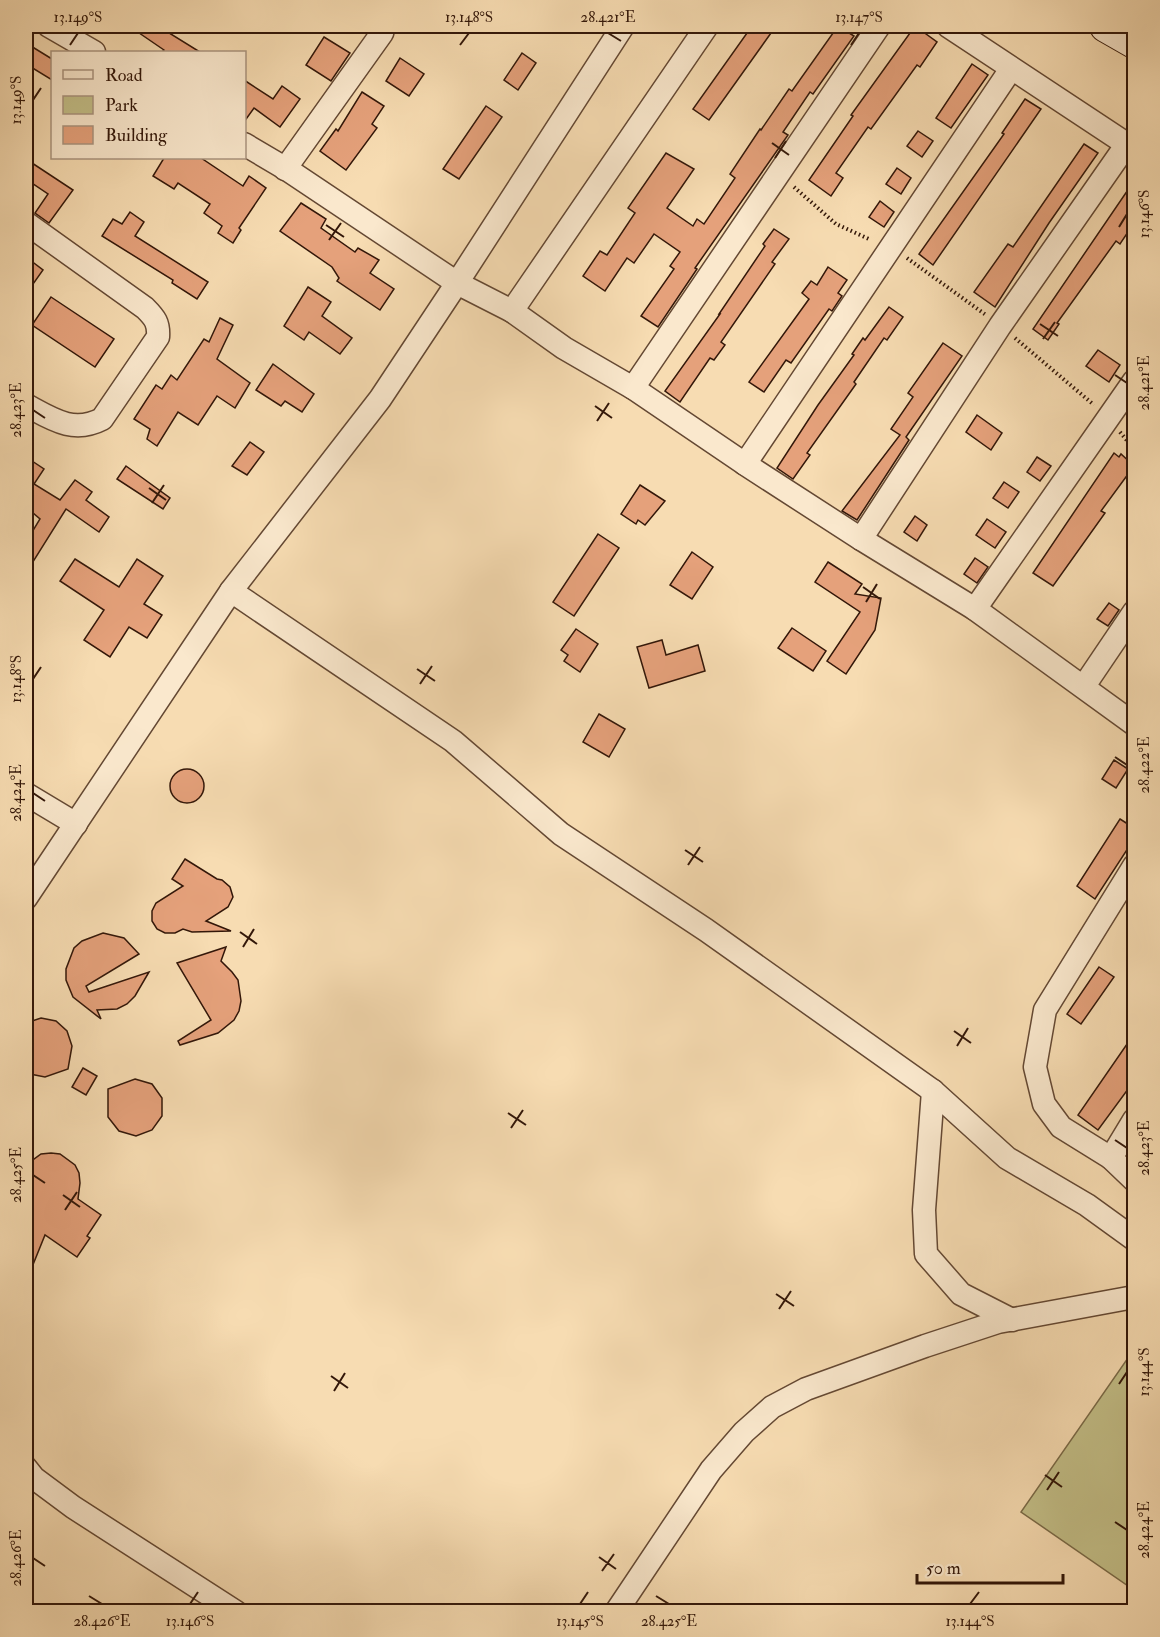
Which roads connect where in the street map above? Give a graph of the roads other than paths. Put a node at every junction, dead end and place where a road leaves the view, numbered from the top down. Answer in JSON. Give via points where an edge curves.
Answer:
{"nodes":[{"id":1,"x":49,"y":26,"type":"edge"},
{"id":2,"x":378,"y":26,"type":"edge"},
{"id":3,"x":623,"y":26,"type":"edge"},
{"id":4,"x":708,"y":26,"type":"edge"},
{"id":5,"x":879,"y":26,"type":"edge"},
{"id":6,"x":948,"y":26,"type":"edge"},
{"id":7,"x":1106,"y":26,"type":"edge"},
{"id":8,"x":1134,"y":42,"type":"edge"},
{"id":9,"x":92,"y":51,"type":"edge"},
{"id":10,"x":1011,"y":69,"type":"junction"},
{"id":11,"x":246,"y":145,"type":"edge"},
{"id":12,"x":1131,"y":146,"type":"edge"},
{"id":13,"x":285,"y":169,"type":"junction"},
{"id":14,"x":26,"y":224,"type":"edge"},
{"id":15,"x":457,"y":283,"type":"junction"},
{"id":16,"x":512,"y":311,"type":"junction"},
{"id":17,"x":1134,"y":381,"type":"edge"},
{"id":18,"x":633,"y":388,"type":"junction"},
{"id":19,"x":26,"y":405,"type":"edge"},
{"id":20,"x":745,"y":464,"type":"junction"},
{"id":21,"x":861,"y":539,"type":"junction"},
{"id":22,"x":231,"y":591,"type":"junction"},
{"id":23,"x":975,"y":609,"type":"junction"},
{"id":24,"x":1134,"y":612,"type":"edge"},
{"id":25,"x":1084,"y":686,"type":"junction"},
{"id":26,"x":1134,"y":724,"type":"edge"},
{"id":27,"x":26,"y":794,"type":"edge"},
{"id":28,"x":76,"y":824,"type":"junction"},
{"id":29,"x":1134,"y":866,"type":"edge"},
{"id":30,"x":26,"y":898,"type":"edge"},
{"id":31,"x":933,"y":1091,"type":"junction"},
{"id":32,"x":1134,"y":1120,"type":"edge"},
{"id":33,"x":1111,"y":1158,"type":"junction"},
{"id":34,"x":1134,"y":1179,"type":"edge"},
{"id":35,"x":1134,"y":1239,"type":"edge"},
{"id":36,"x":1134,"y":1298,"type":"edge"},
{"id":37,"x":1012,"y":1320,"type":"junction"},
{"id":38,"x":26,"y":1468,"type":"edge"},
{"id":39,"x":236,"y":1611,"type":"edge"},
{"id":40,"x":616,"y":1611,"type":"edge"}],
"edges":[{"from":1,"to":9,"type":"street"},
{"from":2,"to":13,"type":"street","via":[[382,33]]},
{"from":3,"to":15,"type":"street"},
{"from":4,"to":16,"type":"street"},
{"from":5,"to":18,"type":"street"},
{"from":6,"to":10,"type":"street"},
{"from":7,"to":8,"type":"main road"},
{"from":10,"to":12,"type":"street"},
{"from":10,"to":20,"type":"street"},
{"from":11,"to":13,"type":"street"},
{"from":12,"to":21,"type":"street","via":[[1000,326]]},
{"from":13,"to":15,"type":"street"},
{"from":14,"to":19,"type":"street","via":[[145,308],[159,327],[158,337],[102,419],[93,424],[69,426]]},
{"from":15,"to":16,"type":"street"},
{"from":15,"to":22,"type":"street","via":[[380,399]]},
{"from":16,"to":18,"type":"street","via":[[564,348]]},
{"from":17,"to":23,"type":"street"},
{"from":18,"to":20,"type":"street"},
{"from":20,"to":21,"type":"street"},
{"from":21,"to":23,"type":"street"},
{"from":22,"to":28,"type":"street"},
{"from":22,"to":31,"type":"street","via":[[453,741],[561,834],[706,930]]},
{"from":23,"to":25,"type":"street"},
{"from":24,"to":25,"type":"street"},
{"from":25,"to":26,"type":"street"},
{"from":27,"to":28,"type":"street"},
{"from":28,"to":30,"type":"street"},
{"from":29,"to":33,"type":"street","via":[[1045,1011],[1035,1067],[1044,1104],[1061,1127]]},
{"from":31,"to":35,"type":"street","via":[[1007,1158],[1087,1205]]},
{"from":31,"to":37,"type":"street","via":[[924,1210],[926,1254],[961,1294]]},
{"from":32,"to":33,"type":"street"},
{"from":33,"to":34,"type":"street"},
{"from":36,"to":37,"type":"street"},
{"from":37,"to":40,"type":"street","via":[[806,1389],[772,1407],[711,1470]]},
{"from":38,"to":39,"type":"street","via":[[73,1508]]}]}
